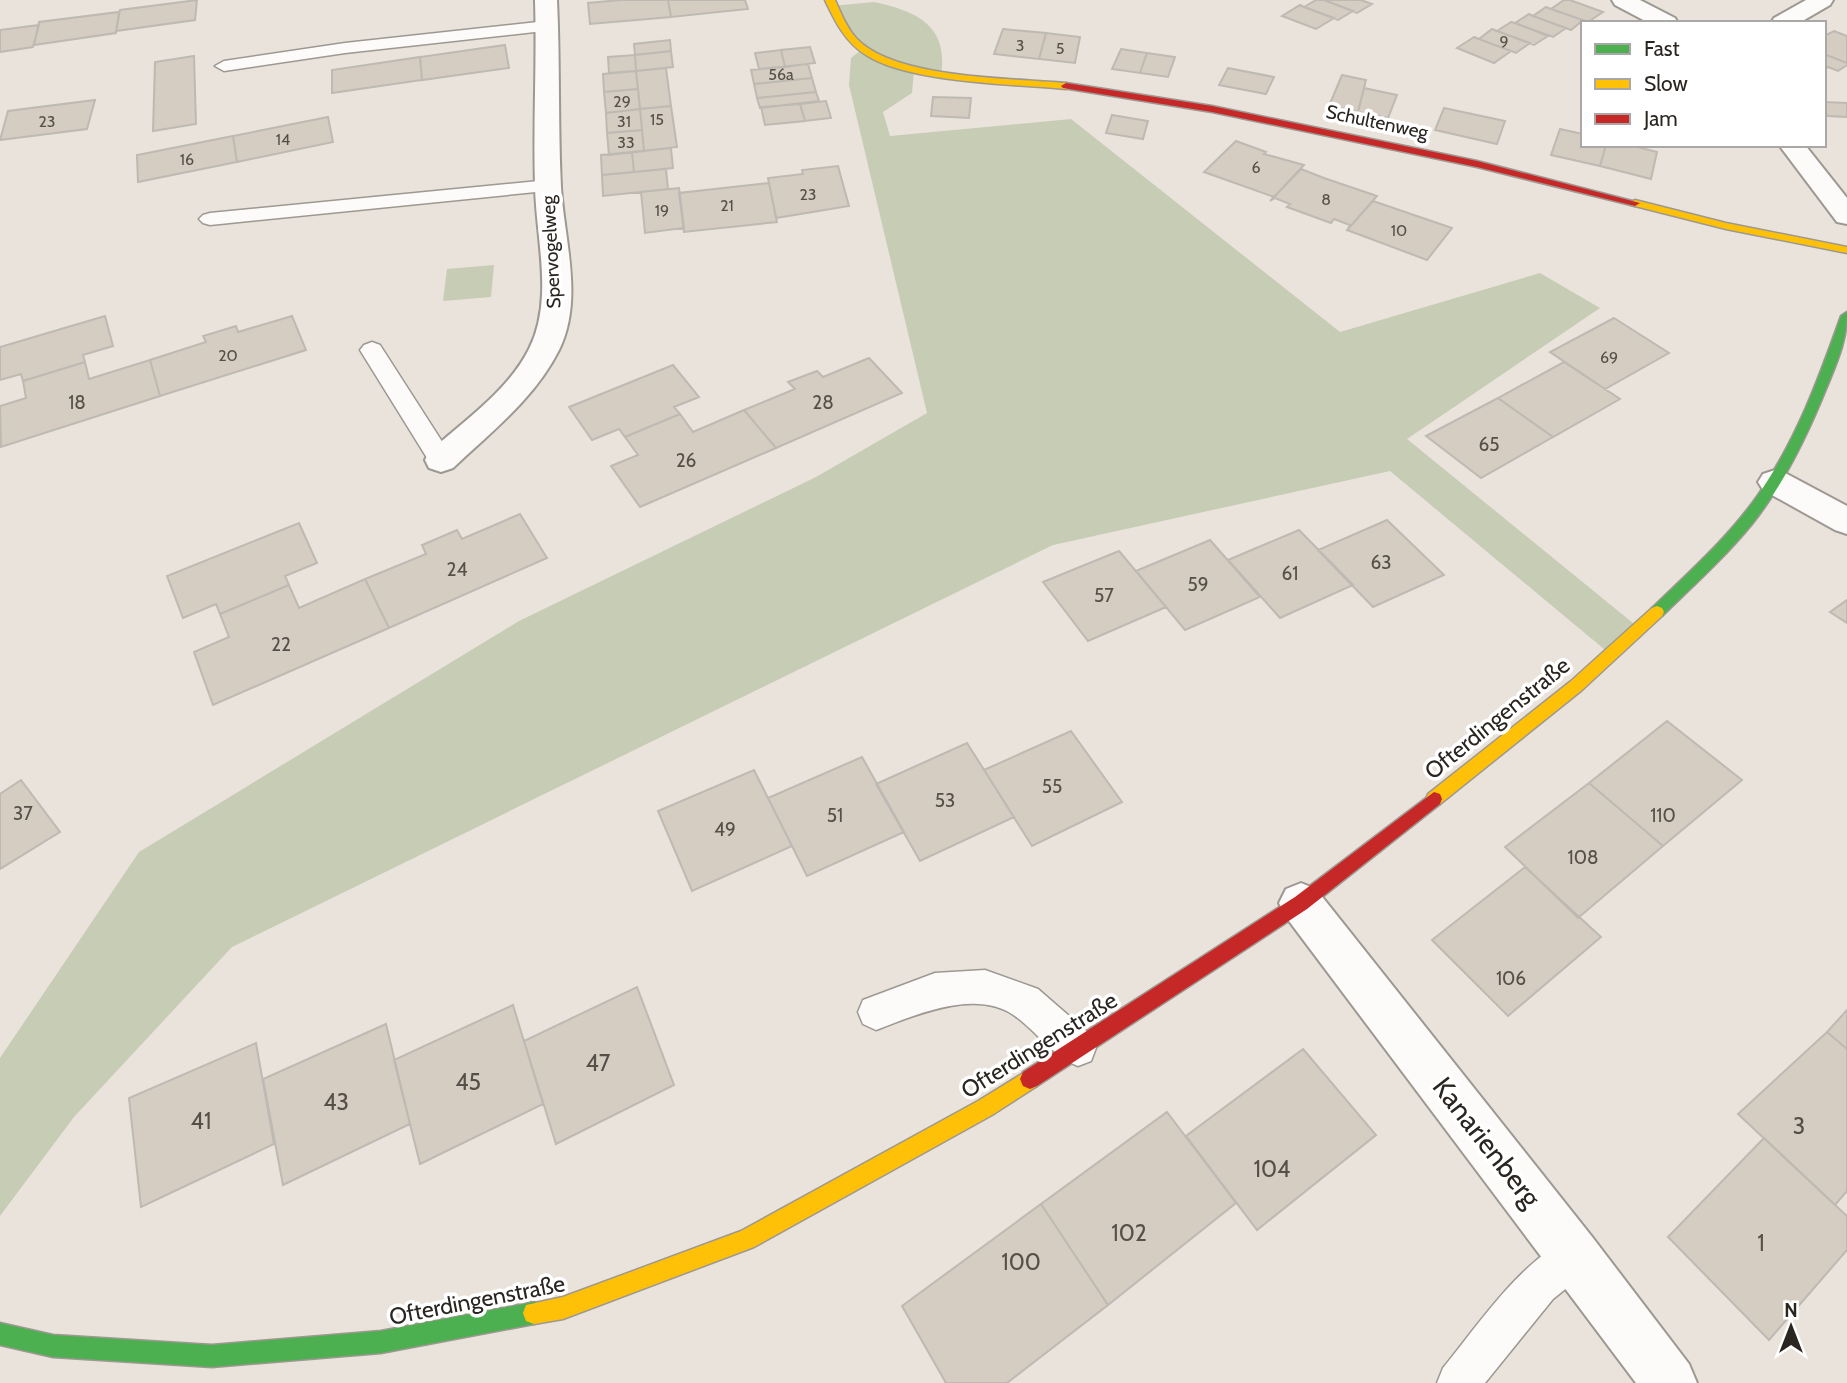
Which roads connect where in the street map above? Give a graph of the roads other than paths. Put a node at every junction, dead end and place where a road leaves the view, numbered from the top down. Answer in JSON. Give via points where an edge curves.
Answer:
{"nodes":[{"id":1,"x":830,"y":0,"type":"edge"},
{"id":2,"x":1623,"y":0,"type":"edge"},
{"id":3,"x":1822,"y":0,"type":"edge"},
{"id":4,"x":547,"y":13,"type":"edge"},
{"id":5,"x":1663,"y":21,"type":"edge"},
{"id":6,"x":1785,"y":21,"type":"edge"},
{"id":7,"x":224,"y":66,"type":"dead end"},
{"id":8,"x":1794,"y":147,"type":"edge"},
{"id":9,"x":548,"y":186,"type":"junction"},
{"id":10,"x":1847,"y":216,"type":"edge"},
{"id":11,"x":210,"y":219,"type":"dead end"},
{"id":12,"x":1847,"y":250,"type":"edge"},
{"id":13,"x":1847,"y":316,"type":"edge"},
{"id":14,"x":372,"y":350,"type":"dead end"},
{"id":15,"x":440,"y":460,"type":"joint"},
{"id":16,"x":1776,"y":482,"type":"junction"},
{"id":17,"x":1847,"y":521,"type":"edge"},
{"id":18,"x":1301,"y":903,"type":"junction"},
{"id":19,"x":876,"y":1012,"type":"dead end"},
{"id":20,"x":1079,"y":1048,"type":"junction"},
{"id":21,"x":1575,"y":1256,"type":"junction"},
{"id":22,"x":0,"y":1334,"type":"edge"},
{"id":23,"x":1458,"y":1383,"type":"edge"},
{"id":24,"x":1670,"y":1383,"type":"edge"}],
"edges":[{"from":1,"to":12,"type":"street","name":"Schultenweg","via":[[850,41],[893,66],[1212,109],[1477,164],[1726,226]]},
{"from":2,"to":5,"type":"street"},
{"from":3,"to":6,"type":"street"},
{"from":4,"to":7,"type":"lane"},
{"from":4,"to":9,"type":"street","name":"Spervogelweg"},
{"from":8,"to":10,"type":"street"},
{"from":9,"to":11,"type":"lane"},
{"from":9,"to":15,"type":"street","name":"Spervogelweg","via":[[556,304],[546,348],[528,376]]},
{"from":13,"to":16,"type":"street","name":"Ofterdingenstraße","via":[[1832,362]]},
{"from":14,"to":15,"type":"lane"},
{"from":16,"to":17,"type":"street"},
{"from":16,"to":18,"type":"street","name":"Ofterdingenstraße","via":[[1710,560],[1627,641],[1507,742]]},
{"from":18,"to":20,"type":"street","name":"Ofterdingenstraße"},
{"from":18,"to":21,"type":"street","name":"Kanarienberg"},
{"from":19,"to":20,"type":"lane","via":[[936,990],[985,987],[1025,1001]]},
{"from":20,"to":22,"type":"street","name":"Ofterdingenstraße","via":[[985,1108],[747,1240],[562,1308],[381,1342],[221,1355],[54,1346]]},
{"from":21,"to":23,"type":"lane","via":[[1539,1285]]},
{"from":21,"to":24,"type":"street","name":"Kanarienberg"}]}
